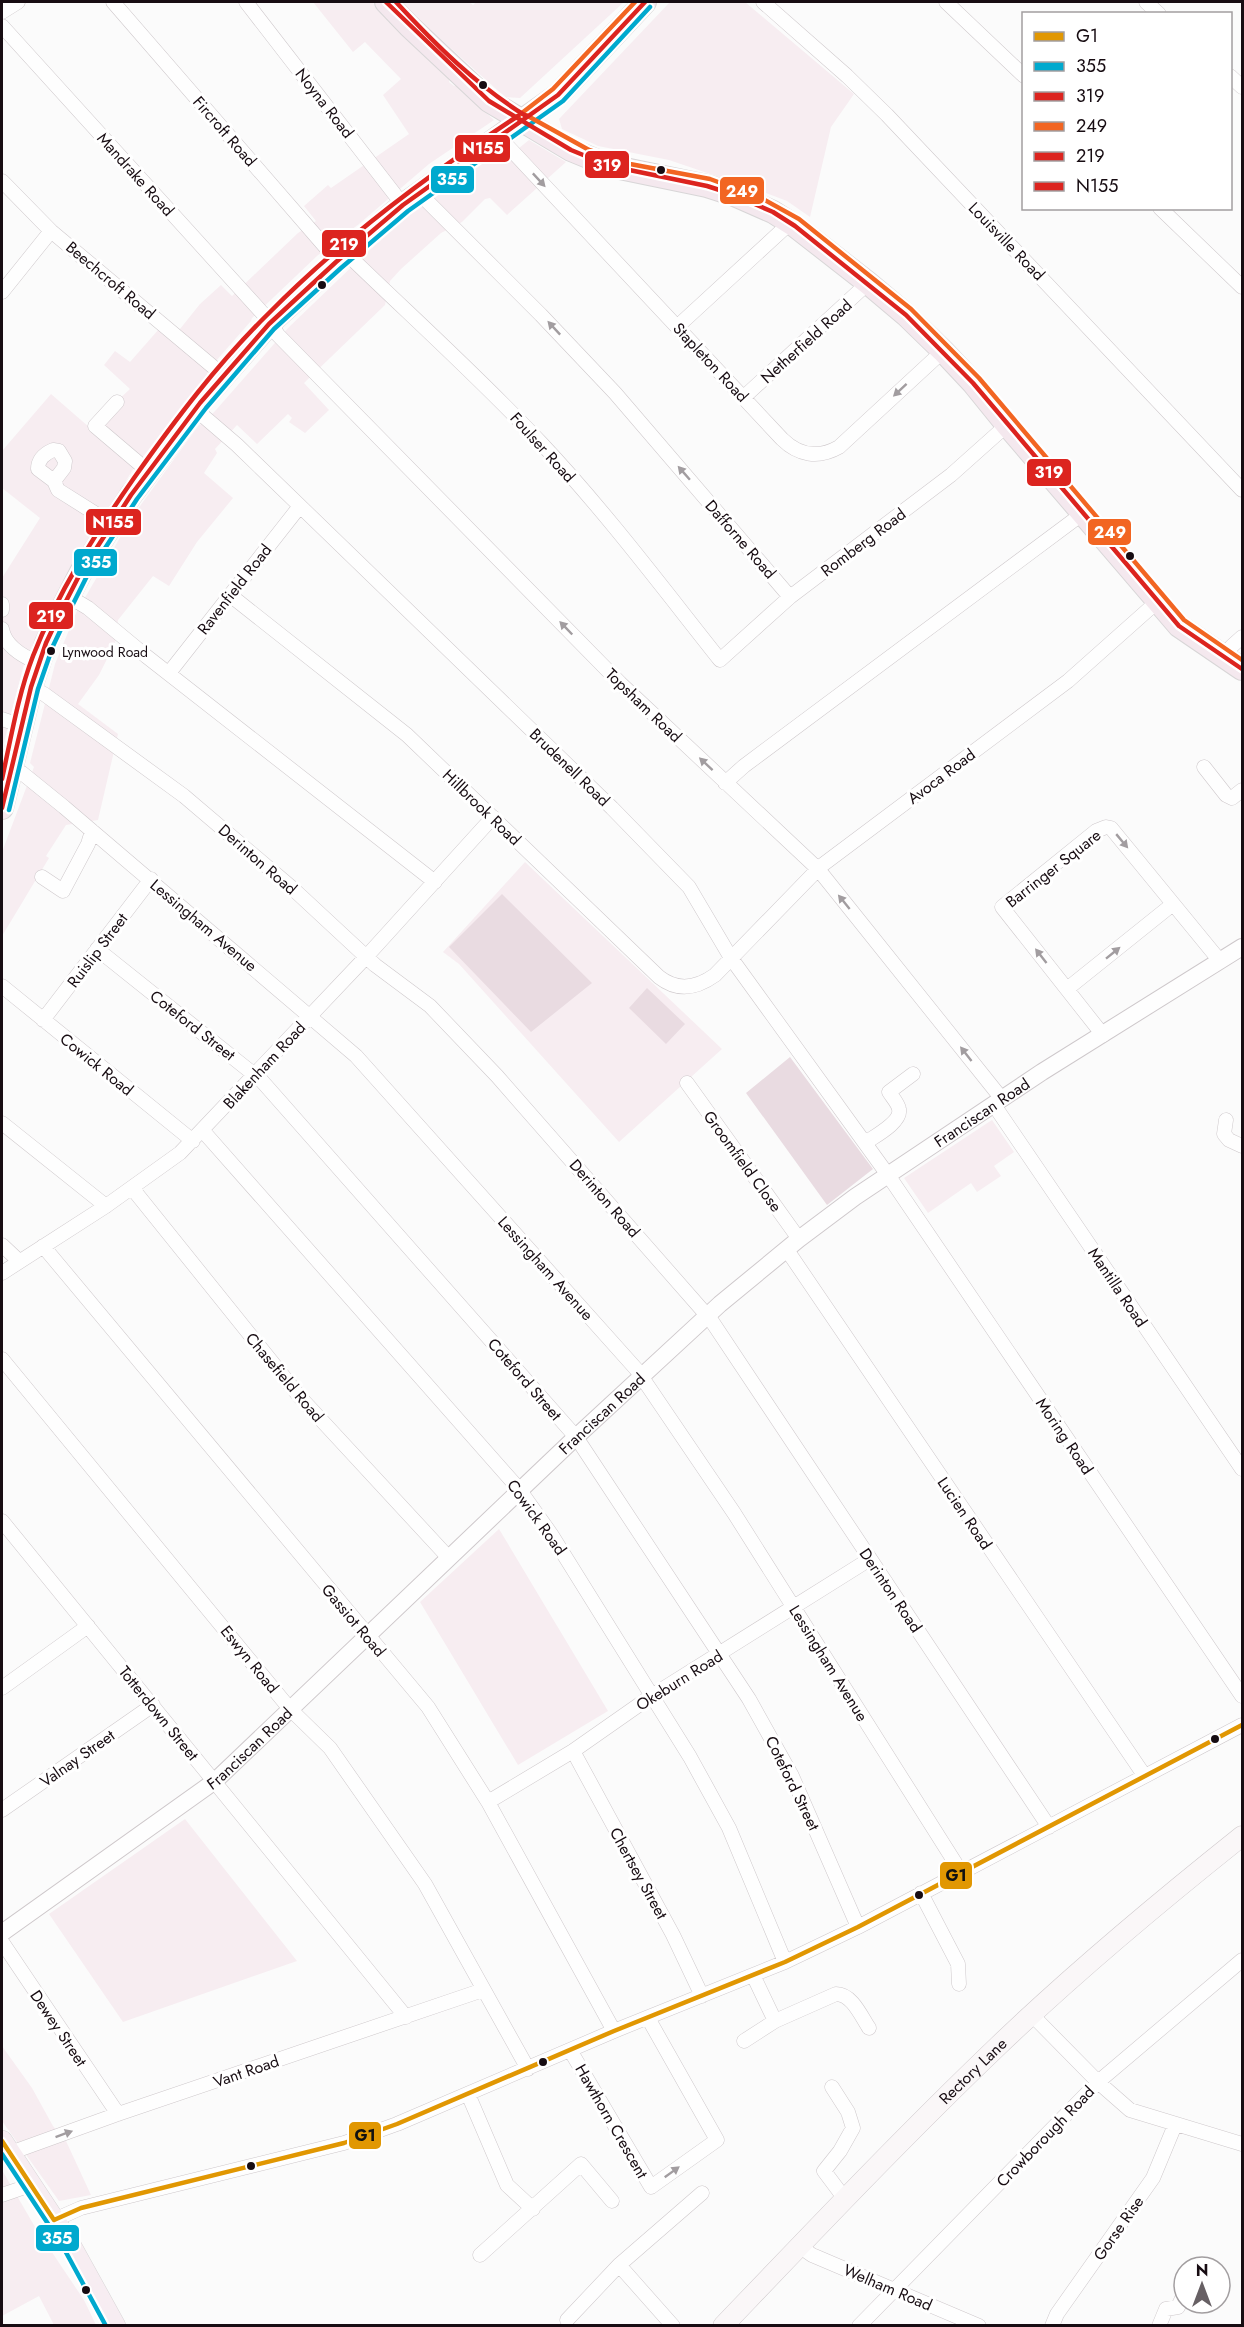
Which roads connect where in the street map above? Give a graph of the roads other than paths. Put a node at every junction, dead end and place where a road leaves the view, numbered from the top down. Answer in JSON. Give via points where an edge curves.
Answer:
{"nodes":[{"id":1,"x":18,"y":2,"type":"edge"},
{"id":2,"x":113,"y":2,"type":"edge"},
{"id":3,"x":246,"y":2,"type":"edge"},
{"id":4,"x":645,"y":2,"type":"edge"},
{"id":5,"x":763,"y":2,"type":"edge"},
{"id":6,"x":946,"y":2,"type":"edge"},
{"id":7,"x":391,"y":3,"type":"edge"},
{"id":8,"x":2,"y":12,"type":"edge"},
{"id":9,"x":2,"y":26,"type":"edge"},
{"id":10,"x":1022,"y":75,"type":"edge"},
{"id":11,"x":522,"y":122,"type":"junction"},
{"id":12,"x":499,"y":137,"type":"junction"},
{"id":13,"x":2,"y":181,"type":"edge"},
{"id":14,"x":411,"y":199,"type":"junction"},
{"id":15,"x":1162,"y":210,"type":"edge"},
{"id":16,"x":790,"y":223,"type":"junction"},
{"id":17,"x":51,"y":231,"type":"junction"},
{"id":18,"x":341,"y":257,"type":"junction"},
{"id":19,"x":868,"y":283,"type":"junction"},
{"id":20,"x":1242,"y":287,"type":"edge"},
{"id":21,"x":2,"y":292,"type":"edge"},
{"id":22,"x":266,"y":319,"type":"junction"},
{"id":23,"x":678,"y":326,"type":"junction"},
{"id":24,"x":943,"y":351,"type":"junction"},
{"id":25,"x":224,"y":376,"type":"junction"},
{"id":26,"x":744,"y":397,"type":"junction"},
{"id":27,"x":117,"y":402,"type":"dead end"},
{"id":28,"x":195,"y":409,"type":"junction"},
{"id":29,"x":1007,"y":425,"type":"junction"},
{"id":30,"x":148,"y":471,"type":"junction"},
{"id":31,"x":54,"y":481,"type":"dead end"},
{"id":32,"x":1242,"y":490,"type":"edge"},
{"id":33,"x":300,"y":506,"type":"junction"},
{"id":34,"x":1082,"y":514,"type":"junction"},
{"id":35,"x":111,"y":524,"type":"junction"},
{"id":36,"x":230,"y":595,"type":"junction"},
{"id":37,"x":69,"y":596,"type":"junction"},
{"id":38,"x":790,"y":597,"type":"junction"},
{"id":39,"x":1158,"y":601,"type":"junction"},
{"id":40,"x":2,"y":604,"type":"edge"},
{"id":41,"x":2,"y":610,"type":"edge"},
{"id":42,"x":2,"y":629,"type":"edge"},
{"id":43,"x":1242,"y":637,"type":"edge"},
{"id":44,"x":1223,"y":657,"type":"junction"},
{"id":45,"x":720,"y":660,"type":"joint"},
{"id":46,"x":39,"y":663,"type":"junction"},
{"id":47,"x":1242,"y":669,"type":"edge"},
{"id":48,"x":169,"y":673,"type":"junction"},
{"id":49,"x":32,"y":687,"type":"junction"},
{"id":50,"x":12,"y":722,"type":"edge"},
{"id":51,"x":1204,"y":767,"type":"dead end"},
{"id":52,"x":12,"y":770,"type":"junction"},
{"id":53,"x":725,"y":783,"type":"junction"},
{"id":54,"x":1242,"y":790,"type":"edge"},
{"id":55,"x":2,"y":808,"type":"edge"},
{"id":56,"x":493,"y":817,"type":"junction"},
{"id":57,"x":92,"y":831,"type":"junction"},
{"id":58,"x":818,"y":869,"type":"junction"},
{"id":59,"x":42,"y":877,"type":"dead end"},
{"id":60,"x":151,"y":879,"type":"junction"},
{"id":61,"x":435,"y":882,"type":"junction"},
{"id":62,"x":1173,"y":904,"type":"junction"},
{"id":63,"x":1242,"y":947,"type":"edge"},
{"id":64,"x":97,"y":949,"type":"junction"},
{"id":65,"x":366,"y":957,"type":"junction"},
{"id":66,"x":731,"y":958,"type":"junction"},
{"id":67,"x":1220,"y":961,"type":"junction"},
{"id":68,"x":2,"y":986,"type":"edge"},
{"id":69,"x":1067,"y":990,"type":"junction"},
{"id":70,"x":310,"y":1014,"type":"junction"},
{"id":71,"x":43,"y":1020,"type":"junction"},
{"id":72,"x":1103,"y":1035,"type":"junction"},
{"id":73,"x":912,"y":1074,"type":"dead end"},
{"id":74,"x":255,"y":1075,"type":"junction"},
{"id":75,"x":687,"y":1083,"type":"dead end"},
{"id":76,"x":998,"y":1102,"type":"junction"},
{"id":77,"x":1226,"y":1120,"type":"dead end"},
{"id":78,"x":2,"y":1123,"type":"edge"},
{"id":79,"x":198,"y":1136,"type":"junction"},
{"id":80,"x":865,"y":1143,"type":"junction"},
{"id":81,"x":1242,"y":1146,"type":"edge"},
{"id":82,"x":884,"y":1169,"type":"junction"},
{"id":83,"x":132,"y":1188,"type":"junction"},
{"id":84,"x":106,"y":1206,"type":"junction"},
{"id":85,"x":2,"y":1245,"type":"edge"},
{"id":86,"x":793,"y":1245,"type":"junction"},
{"id":87,"x":43,"y":1246,"type":"junction"},
{"id":88,"x":19,"y":1261,"type":"junction"},
{"id":89,"x":2,"y":1273,"type":"edge"},
{"id":90,"x":708,"y":1315,"type":"junction"},
{"id":91,"x":2,"y":1359,"type":"edge"},
{"id":92,"x":642,"y":1376,"type":"junction"},
{"id":93,"x":576,"y":1437,"type":"junction"},
{"id":94,"x":1242,"y":1469,"type":"edge"},
{"id":95,"x":519,"y":1490,"type":"junction"},
{"id":96,"x":2,"y":1521,"type":"edge"},
{"id":97,"x":448,"y":1557,"type":"junction"},
{"id":98,"x":870,"y":1559,"type":"junction"},
{"id":99,"x":794,"y":1607,"type":"junction"},
{"id":100,"x":88,"y":1626,"type":"junction"},
{"id":101,"x":366,"y":1635,"type":"junction"},
{"id":102,"x":720,"y":1654,"type":"junction"},
{"id":103,"x":2,"y":1688,"type":"edge"},
{"id":104,"x":653,"y":1695,"type":"junction"},
{"id":105,"x":1242,"y":1696,"type":"edge"},
{"id":106,"x":153,"y":1705,"type":"junction"},
{"id":107,"x":290,"y":1709,"type":"junction"},
{"id":108,"x":1242,"y":1725,"type":"edge"},
{"id":109,"x":573,"y":1751,"type":"junction"},
{"id":110,"x":1144,"y":1776,"type":"junction"},
{"id":111,"x":215,"y":1781,"type":"junction"},
{"id":112,"x":488,"y":1802,"type":"junction"},
{"id":113,"x":2,"y":1810,"type":"edge"},
{"id":114,"x":1049,"y":1827,"type":"junction"},
{"id":115,"x":1242,"y":1836,"type":"edge"},
{"id":116,"x":961,"y":1872,"type":"junction"},
{"id":117,"x":921,"y":1893,"type":"junction"},
{"id":118,"x":858,"y":1927,"type":"junction"},
{"id":119,"x":2,"y":1934,"type":"edge"},
{"id":120,"x":2,"y":1942,"type":"edge"},
{"id":121,"x":1242,"y":1960,"type":"edge"},
{"id":122,"x":785,"y":1962,"type":"junction"},
{"id":123,"x":753,"y":1975,"type":"junction"},
{"id":124,"x":960,"y":1984,"type":"dead end"},
{"id":125,"x":483,"y":1990,"type":"junction"},
{"id":126,"x":702,"y":1996,"type":"junction"},
{"id":127,"x":1032,"y":2015,"type":"junction"},
{"id":128,"x":406,"y":2017,"type":"junction"},
{"id":129,"x":648,"y":2018,"type":"junction"},
{"id":130,"x":775,"y":2021,"type":"junction"},
{"id":131,"x":868,"y":2028,"type":"dead end"},
{"id":132,"x":614,"y":2031,"type":"junction"},
{"id":133,"x":744,"y":2041,"type":"dead end"},
{"id":134,"x":570,"y":2050,"type":"junction"},
{"id":135,"x":528,"y":2069,"type":"junction"},
{"id":136,"x":1098,"y":2082,"type":"junction"},
{"id":137,"x":832,"y":2087,"type":"dead end"},
{"id":138,"x":468,"y":2094,"type":"junction"},
{"id":139,"x":118,"y":2114,"type":"junction"},
{"id":140,"x":1175,"y":2125,"type":"junction"},
{"id":141,"x":1242,"y":2144,"type":"edge"},
{"id":142,"x":6,"y":2147,"type":"edge"},
{"id":143,"x":31,"y":2185,"type":"junction"},
{"id":144,"x":702,"y":2193,"type":"dead end"},
{"id":145,"x":2,"y":2195,"type":"edge"},
{"id":146,"x":845,"y":2199,"type":"junction"},
{"id":147,"x":612,"y":2201,"type":"dead end"},
{"id":148,"x":533,"y":2209,"type":"junction"},
{"id":149,"x":54,"y":2220,"type":"junction"},
{"id":150,"x":799,"y":2246,"type":"junction"},
{"id":151,"x":480,"y":2255,"type":"dead end"},
{"id":152,"x":619,"y":2265,"type":"junction"},
{"id":153,"x":894,"y":2290,"type":"junction"},
{"id":154,"x":1172,"y":2308,"type":"edge"},
{"id":155,"x":567,"y":2320,"type":"dead end"},
{"id":156,"x":115,"y":2325,"type":"edge"},
{"id":157,"x":674,"y":2325,"type":"edge"},
{"id":158,"x":723,"y":2325,"type":"edge"},
{"id":159,"x":859,"y":2325,"type":"edge"},
{"id":160,"x":978,"y":2325,"type":"edge"},
{"id":161,"x":1052,"y":2325,"type":"edge"},
{"id":162,"x":1159,"y":2325,"type":"edge"}],
"edges":[{"from":1,"to":8,"type":"street"},
{"from":2,"to":18,"type":"street","name":"Fircroft Road","via":[[310,228]]},
{"from":3,"to":14,"type":"street","name":"Noyna Road"},
{"from":4,"to":11,"type":"highway","via":[[558,95]]},
{"from":5,"to":32,"type":"street","name":"Louisville Road","via":[[887,115]]},
{"from":6,"to":10,"type":"street"},
{"from":7,"to":11,"type":"highway","via":[[469,84]]},
{"from":9,"to":22,"type":"street","name":"Mandrake Road"},
{"from":11,"to":12,"type":"highway"},
{"from":11,"to":16,"type":"highway","via":[[586,157],[628,171],[707,186],[758,205]]},
{"from":12,"to":14,"type":"highway"},
{"from":12,"to":23,"type":"street","name":"Stapleton Road","one_way":true},
{"from":13,"to":17,"type":"street","name":"Beechcroft Road"},
{"from":14,"to":18,"type":"highway"},
{"from":38,"to":14,"type":"street","name":"Dafforne Road","one_way":true,"via":[[615,393],[541,315]]},
{"from":15,"to":20,"type":"street"},
{"from":16,"to":19,"type":"highway"},
{"from":16,"to":23,"type":"street"},
{"from":17,"to":21,"type":"street"},
{"from":17,"to":25,"type":"street","name":"Beechcroft Road"},
{"from":18,"to":22,"type":"highway"},
{"from":18,"to":45,"type":"street","name":"Foulser Road","via":[[496,396],[543,445]]},
{"from":19,"to":24,"type":"highway"},
{"from":19,"to":26,"type":"street","name":"Netherfield Road"},
{"from":22,"to":25,"type":"highway"},
{"from":53,"to":22,"type":"street","name":"Topsham Road","one_way":true,"via":[[620,683]]},
{"from":23,"to":26,"type":"street","name":"Stapleton Road"},
{"from":24,"to":26,"type":"street","name":"Stapleton Road","one_way":true,"via":[[847,441],[825,454],[803,453],[790,447]]},
{"from":24,"to":29,"type":"highway"},
{"from":25,"to":28,"type":"highway"},
{"from":27,"to":30,"type":"street","via":[[95,426]]},
{"from":28,"to":30,"type":"highway"},
{"from":28,"to":33,"type":"street","name":"Brudenell Road"},
{"from":29,"to":34,"type":"highway"},
{"from":29,"to":38,"type":"street","name":"Romberg Road","via":[[951,475]]},
{"from":30,"to":35,"type":"highway"},
{"from":31,"to":35,"type":"street","via":[[58,490]]},
{"from":33,"to":36,"type":"street","name":"Ravenfield Road"},
{"from":33,"to":66,"type":"street","name":"Brudenell Road","via":[[674,869],[699,901]]},
{"from":34,"to":39,"type":"highway"},
{"from":34,"to":53,"type":"street"},
{"from":35,"to":37,"type":"highway"},
{"from":36,"to":48,"type":"street","name":"Ravenfield Road"},
{"from":36,"to":56,"type":"street","name":"Hillbrook Road","via":[[407,735]]},
{"from":37,"to":46,"type":"highway"},
{"from":37,"to":48,"type":"street"},
{"from":38,"to":45,"type":"street","name":"Romberg Road"},
{"from":39,"to":44,"type":"highway","via":[[1179,626]]},
{"from":39,"to":58,"type":"street","name":"Avoca Road","via":[[1068,681]]},
{"from":40,"to":41,"type":"street"},
{"from":42,"to":46,"type":"street","via":[[16,651]]},
{"from":43,"to":44,"type":"street"},
{"from":44,"to":47,"type":"highway"},
{"from":46,"to":49,"type":"highway"},
{"from":48,"to":61,"type":"street"},
{"from":49,"to":50,"type":"highway"},
{"from":49,"to":65,"type":"street","name":"Derinton Road","via":[[184,796]]},
{"from":50,"to":52,"type":"highway"},
{"from":51,"to":54,"type":"street","via":[[1226,795],[1232,798]]},
{"from":52,"to":55,"type":"highway"},
{"from":52,"to":57,"type":"street","name":"Lessingham Avenue","via":[[22,773]]},
{"from":53,"to":58,"type":"street","name":"Topsham Road"},
{"from":56,"to":61,"type":"street","name":"Blakenham Road"},
{"from":56,"to":66,"type":"street","name":"Hillbrook Road","via":[[666,983],[700,985]]},
{"from":57,"to":59,"type":"street","via":[[63,891]]},
{"from":57,"to":60,"type":"street","name":"Lessingham Avenue"},
{"from":58,"to":66,"type":"street","name":"Avoca Road"},
{"from":76,"to":58,"type":"street","name":"Topsham Road","one_way":true},
{"from":60,"to":64,"type":"street","name":"Ruislip Street"},
{"from":60,"to":70,"type":"street","name":"Lessingham Avenue"},
{"from":61,"to":65,"type":"street","name":"Blakenham Road"},
{"from":62,"to":67,"type":"street","name":"Barringer Square"},
{"from":69,"to":62,"type":"street","one_way":true},
{"from":69,"to":62,"type":"street","name":"Barringer Square","one_way":true,"via":[[1002,908],[1087,838],[1101,828],[1111,828]]},
{"from":63,"to":67,"type":"street","name":"Franciscan Road"},
{"from":64,"to":71,"type":"street","name":"Ruislip Street"},
{"from":64,"to":74,"type":"street","name":"Coteford Street"},
{"from":65,"to":70,"type":"street","name":"Blakenham Road"},
{"from":65,"to":90,"type":"street","name":"Derinton Road","via":[[447,1022]]},
{"from":66,"to":80,"type":"street","name":"Brudenell Road"},
{"from":67,"to":72,"type":"street","name":"Franciscan Road"},
{"from":68,"to":71,"type":"street","name":"Cowick Road"},
{"from":69,"to":72,"type":"street","name":"Barringer Square"},
{"from":70,"to":74,"type":"street","name":"Blakenham Road"},
{"from":70,"to":92,"type":"street","name":"Lessingham Avenue","via":[[368,1068]]},
{"from":71,"to":79,"type":"street","name":"Cowick Road"},
{"from":72,"to":76,"type":"street","name":"Franciscan Road"},
{"from":73,"to":80,"type":"street","via":[[889,1092],[900,1112],[898,1119]]},
{"from":74,"to":79,"type":"street","name":"Blakenham Road"},
{"from":74,"to":93,"type":"street","name":"Coteford Street"},
{"from":75,"to":86,"type":"street","name":"Groomfield Close"},
{"from":76,"to":82,"type":"street","name":"Franciscan Road"},
{"from":76,"to":94,"type":"street","name":"Mantilla Road"},
{"from":77,"to":81,"type":"street","via":[[1224,1134]]},
{"from":78,"to":84,"type":"street"},
{"from":79,"to":83,"type":"street","name":"Blakenham Road"},
{"from":79,"to":95,"type":"street","name":"Cowick Road"},
{"from":80,"to":82,"type":"street","name":"Brudenell Road"},
{"from":82,"to":86,"type":"street","name":"Franciscan Road"},
{"from":82,"to":105,"type":"street","name":"Moring Road"},
{"from":83,"to":84,"type":"street","name":"Blakenham Road"},
{"from":83,"to":97,"type":"street","name":"Chasefield Road","via":[[300,1397]]},
{"from":84,"to":87,"type":"street","name":"Blakenham Road"},
{"from":85,"to":88,"type":"street"},
{"from":86,"to":90,"type":"street","name":"Franciscan Road"},
{"from":86,"to":110,"type":"street","name":"Lucien Road"},
{"from":87,"to":88,"type":"street","name":"Blakenham Road"},
{"from":87,"to":101,"type":"street","name":"Gassiot Road"},
{"from":88,"to":89,"type":"street","name":"Blakenham Road"},
{"from":90,"to":92,"type":"street","name":"Franciscan Road"},
{"from":90,"to":98,"type":"street","name":"Derinton Road"},
{"from":91,"to":107,"type":"street","name":"Eswyn Road"},
{"from":92,"to":93,"type":"street","name":"Franciscan Road"},
{"from":92,"to":99,"type":"street","name":"Lessingham Avenue"},
{"from":93,"to":95,"type":"street","name":"Franciscan Road"},
{"from":93,"to":102,"type":"street","name":"Coteford Street"},
{"from":95,"to":97,"type":"street","name":"Franciscan Road"},
{"from":95,"to":104,"type":"street","name":"Cowick Road"},
{"from":96,"to":100,"type":"street","name":"Totterdown Street"},
{"from":97,"to":101,"type":"street","name":"Franciscan Road"},
{"from":98,"to":99,"type":"street","name":"Okeburn Road"},
{"from":98,"to":114,"type":"street","name":"Derinton Road"},
{"from":99,"to":102,"type":"street","name":"Okeburn Road"},
{"from":99,"to":116,"type":"street","name":"Lessingham Avenue"},
{"from":100,"to":103,"type":"street"},
{"from":100,"to":106,"type":"street","name":"Totterdown Street"},
{"from":101,"to":107,"type":"street","name":"Franciscan Road"},
{"from":101,"to":112,"type":"street","name":"Gassiot Road","via":[[428,1707]]},
{"from":102,"to":104,"type":"street","name":"Okeburn Road"},
{"from":102,"to":118,"type":"street","name":"Coteford Street","via":[[792,1776]]},
{"from":104,"to":109,"type":"street","name":"Okeburn Road"},
{"from":104,"to":122,"type":"street","name":"Cowick Road","via":[[729,1828]]},
{"from":106,"to":111,"type":"street","name":"Totterdown Street"},
{"from":106,"to":113,"type":"street","name":"Valnay Street"},
{"from":107,"to":111,"type":"street","name":"Franciscan Road"},
{"from":107,"to":125,"type":"street","name":"Eswyn Road","via":[[330,1748],[425,1884]]},
{"from":108,"to":110,"type":"street"},
{"from":109,"to":112,"type":"street","name":"Okeburn Road"},
{"from":109,"to":126,"type":"street","name":"Chertsey Street"},
{"from":110,"to":114,"type":"street"},
{"from":111,"to":119,"type":"street","name":"Franciscan Road"},
{"from":111,"to":128,"type":"street","name":"Totterdown Street"},
{"from":112,"to":132,"type":"street","name":"Gassiot Road"},
{"from":114,"to":116,"type":"street"},
{"from":115,"to":127,"type":"main road","name":"Rectory Lane","via":[[1162,1900]]},
{"from":116,"to":117,"type":"street"},
{"from":117,"to":118,"type":"street"},
{"from":117,"to":124,"type":"street","via":[[958,1964]]},
{"from":118,"to":122,"type":"street"},
{"from":120,"to":139,"type":"street","name":"Dewey Street"},
{"from":121,"to":136,"type":"street","name":"Crowborough Road"},
{"from":122,"to":123,"type":"street"},
{"from":123,"to":126,"type":"street"},
{"from":123,"to":130,"type":"street"},
{"from":125,"to":128,"type":"street","name":"Vant Road"},
{"from":125,"to":135,"type":"street","name":"Eswyn Road"},
{"from":126,"to":129,"type":"street"},
{"from":127,"to":136,"type":"street"},
{"from":127,"to":146,"type":"main road","name":"Rectory Lane"},
{"from":128,"to":139,"type":"street","name":"Vant Road"},
{"from":129,"to":132,"type":"street"},
{"from":134,"to":129,"type":"street","name":"Hawthorn Crescent","one_way":true,"via":[[651,2187],[717,2140]]},
{"from":130,"to":131,"type":"street","via":[[842,1994]]},
{"from":130,"to":133,"type":"street"},
{"from":132,"to":134,"type":"street"},
{"from":134,"to":135,"type":"street"},
{"from":135,"to":138,"type":"street"},
{"from":136,"to":140,"type":"street","via":[[1130,2110]]},
{"from":136,"to":153,"type":"street","name":"Crowborough Road"},
{"from":137,"to":146,"type":"street","via":[[853,2128],[824,2171]]},
{"from":138,"to":148,"type":"street","via":[[507,2185]]},
{"from":138,"to":149,"type":"street","via":[[344,2143],[81,2208]]},
{"from":142,"to":139,"type":"street","name":"Vant Road","one_way":true},
{"from":140,"to":141,"type":"street"},
{"from":140,"to":161,"type":"street","name":"Gorse Rise","via":[[1153,2178]]},
{"from":142,"to":143,"type":"main road"},
{"from":143,"to":145,"type":"street"},
{"from":143,"to":149,"type":"main road"},
{"from":144,"to":152,"type":"street"},
{"from":146,"to":150,"type":"main road","name":"Rectory Lane"},
{"from":147,"to":148,"type":"street","via":[[581,2164]]},
{"from":148,"to":151,"type":"street"},
{"from":149,"to":156,"type":"main road"},
{"from":150,"to":153,"type":"street","name":"Welham Road"},
{"from":150,"to":158,"type":"main road","name":"Rectory Lane"},
{"from":152,"to":155,"type":"street"},
{"from":152,"to":157,"type":"street"},
{"from":153,"to":159,"type":"street","name":"Crowborough Road"},
{"from":153,"to":160,"type":"street","name":"Welham Road"},
{"from":154,"to":162,"type":"street","via":[[1166,2309]]}]}
